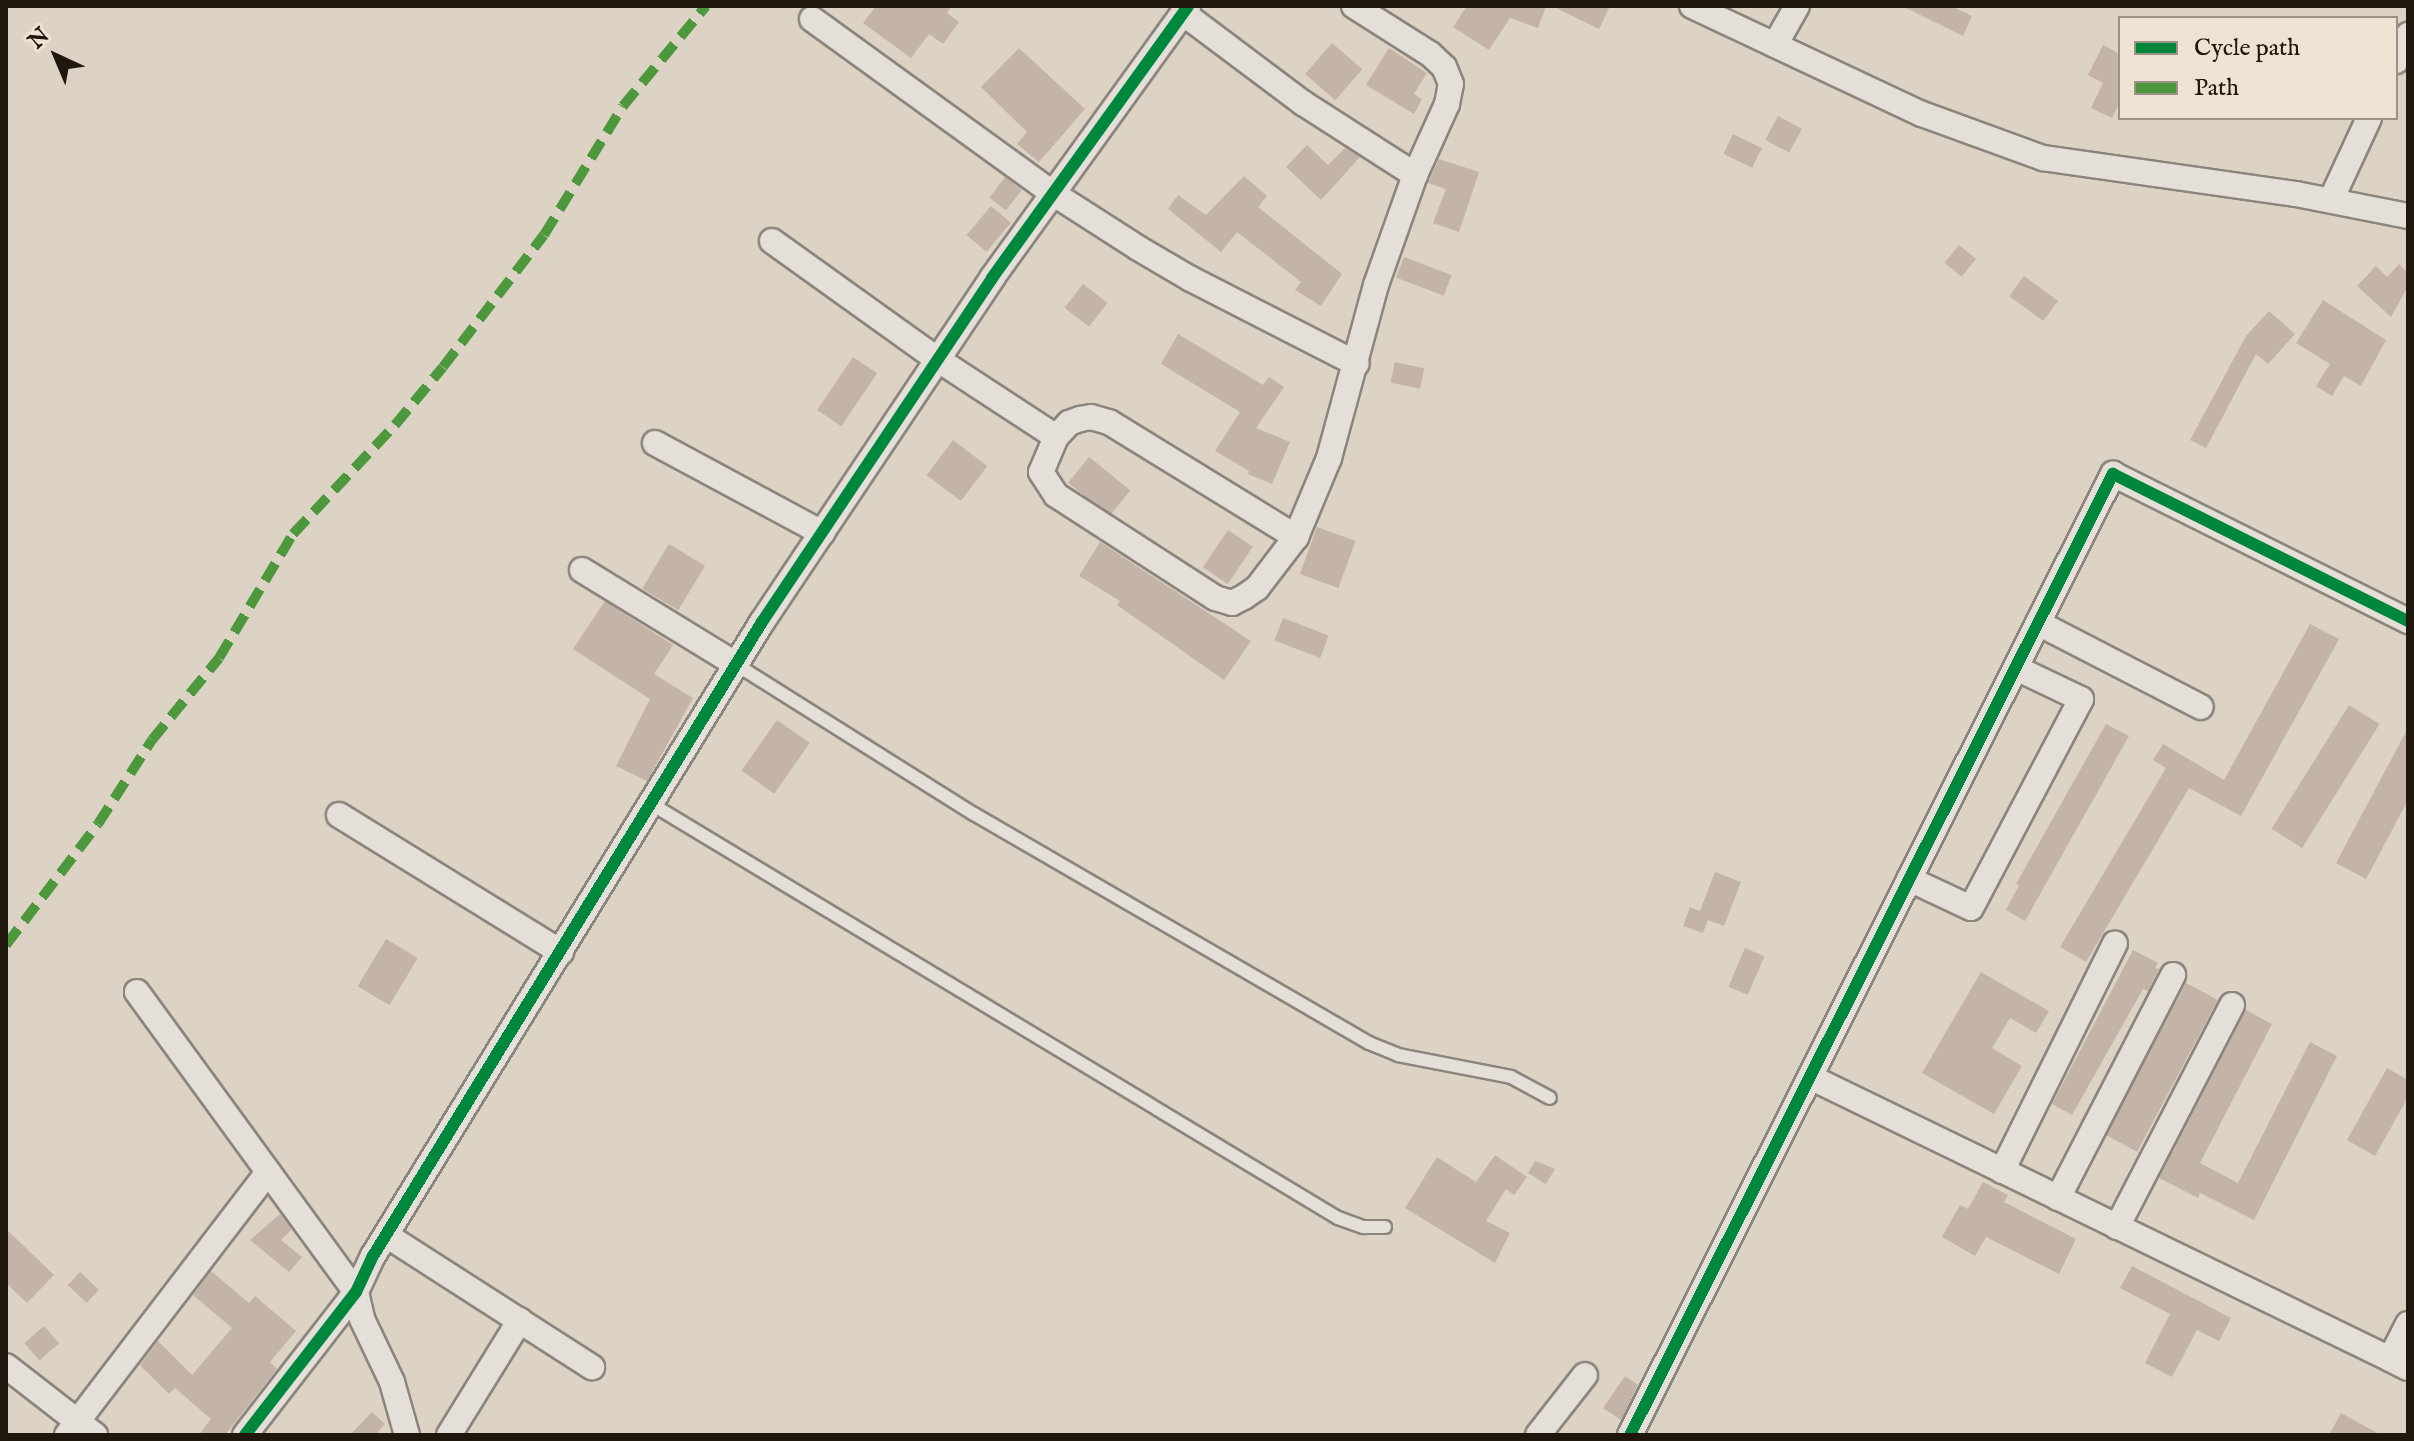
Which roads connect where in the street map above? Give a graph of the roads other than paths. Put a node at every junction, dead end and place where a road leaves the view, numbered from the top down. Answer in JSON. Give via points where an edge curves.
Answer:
{"nodes":[{"id":1,"x":1354,"y":6,"type":"edge"},
{"id":2,"x":1692,"y":6,"type":"edge"},
{"id":3,"x":1797,"y":6,"type":"edge"},
{"id":4,"x":1186,"y":10,"type":"edge"},
{"id":5,"x":812,"y":19,"type":"dead end"},
{"id":6,"x":2408,"y":35,"type":"edge"},
{"id":7,"x":1775,"y":45,"type":"junction"},
{"id":8,"x":2398,"y":57,"type":"edge"},
{"id":9,"x":2368,"y":120,"type":"edge"},
{"id":10,"x":1415,"y":175,"type":"junction"},
{"id":11,"x":1054,"y":194,"type":"junction"},
{"id":12,"x":2331,"y":200,"type":"junction"},
{"id":13,"x":2408,"y":216,"type":"edge"},
{"id":14,"x":772,"y":241,"type":"dead end"},
{"id":15,"x":937,"y":359,"type":"junction"},
{"id":16,"x":1357,"y":364,"type":"junction"},
{"id":17,"x":1056,"y":437,"type":"junction"},
{"id":18,"x":655,"y":443,"type":"dead end"},
{"id":19,"x":822,"y":533,"type":"junction"},
{"id":20,"x":1296,"y":537,"type":"junction"},
{"id":21,"x":582,"y":570,"type":"dead end"},
{"id":22,"x":2408,"y":621,"type":"edge"},
{"id":23,"x":2038,"y":623,"type":"junction"},
{"id":24,"x":737,"y":665,"type":"junction"},
{"id":25,"x":2016,"y":668,"type":"junction"},
{"id":26,"x":2201,"y":707,"type":"dead end"},
{"id":27,"x":653,"y":805,"type":"junction"},
{"id":28,"x":339,"y":815,"type":"dead end"},
{"id":29,"x":1909,"y":879,"type":"junction"},
{"id":30,"x":2115,"y":943,"type":"dead end"},
{"id":31,"x":561,"y":952,"type":"junction"},
{"id":32,"x":2173,"y":975,"type":"dead end"},
{"id":33,"x":137,"y":992,"type":"dead end"},
{"id":34,"x":2232,"y":1005,"type":"dead end"},
{"id":35,"x":1810,"y":1077,"type":"junction"},
{"id":36,"x":1550,"y":1098,"type":"dead end"},
{"id":37,"x":2002,"y":1171,"type":"junction"},
{"id":38,"x":268,"y":1172,"type":"junction"},
{"id":39,"x":2058,"y":1198,"type":"junction"},
{"id":40,"x":1385,"y":1227,"type":"dead end"},
{"id":41,"x":2117,"y":1227,"type":"junction"},
{"id":42,"x":386,"y":1235,"type":"junction"},
{"id":43,"x":356,"y":1292,"type":"junction"},
{"id":44,"x":520,"y":1320,"type":"junction"},
{"id":45,"x":2408,"y":1324,"type":"edge"},
{"id":46,"x":2399,"y":1364,"type":"edge"},
{"id":47,"x":6,"y":1366,"type":"edge"},
{"id":48,"x":592,"y":1367,"type":"dead end"},
{"id":49,"x":1585,"y":1375,"type":"dead end"},
{"id":50,"x":80,"y":1431,"type":"edge"},
{"id":51,"x":245,"y":1435,"type":"edge"},
{"id":52,"x":407,"y":1435,"type":"edge"},
{"id":53,"x":449,"y":1435,"type":"edge"},
{"id":54,"x":1538,"y":1435,"type":"edge"},
{"id":55,"x":1630,"y":1435,"type":"edge"}],
"edges":[{"from":1,"to":10,"type":"street","via":[[1430,54],[1444,67],[1451,84]]},
{"from":2,"to":7,"type":"street"},
{"from":3,"to":7,"type":"street"},
{"from":4,"to":10,"type":"street","via":[[1303,103]]},
{"from":4,"to":11,"type":"street"},
{"from":5,"to":11,"type":"street"},
{"from":6,"to":8,"type":"street"},
{"from":7,"to":12,"type":"street","via":[[1922,114],[2043,158]]},
{"from":9,"to":12,"type":"street"},
{"from":10,"to":16,"type":"street","via":[[1376,285]]},
{"from":11,"to":15,"type":"street"},
{"from":11,"to":16,"type":"street","via":[[1191,279]]},
{"from":12,"to":13,"type":"street"},
{"from":14,"to":15,"type":"street"},
{"from":15,"to":17,"type":"street"},
{"from":15,"to":19,"type":"street"},
{"from":16,"to":20,"type":"street","via":[[1329,458]]},
{"from":17,"to":20,"type":"street","via":[[1080,419],[1109,422]]},
{"from":17,"to":20,"type":"street","via":[[1041,472],[1056,495],[1215,598],[1232,603],[1257,588]]},
{"from":18,"to":19,"type":"street"},
{"from":19,"to":24,"type":"street"},
{"from":21,"to":24,"type":"street"},
{"from":22,"to":23,"type":"street","via":[[2113,474]]},
{"from":23,"to":25,"type":"street"},
{"from":23,"to":26,"type":"street"},
{"from":24,"to":27,"type":"street"},
{"from":24,"to":36,"type":"lane","via":[[974,814],[1369,1043],[1398,1055],[1511,1077]]},
{"from":25,"to":29,"type":"street"},
{"from":25,"to":29,"type":"street","via":[[2081,699],[1971,908]]},
{"from":27,"to":31,"type":"street"},
{"from":27,"to":40,"type":"lane","via":[[1338,1218],[1363,1227]]},
{"from":28,"to":31,"type":"street"},
{"from":29,"to":35,"type":"street"},
{"from":30,"to":37,"type":"street"},
{"from":31,"to":42,"type":"street"},
{"from":32,"to":39,"type":"street"},
{"from":33,"to":38,"type":"street"},
{"from":34,"to":41,"type":"street"},
{"from":35,"to":37,"type":"street"},
{"from":35,"to":55,"type":"street"},
{"from":37,"to":39,"type":"street"},
{"from":38,"to":43,"type":"street"},
{"from":38,"to":50,"type":"street"},
{"from":39,"to":41,"type":"street"},
{"from":41,"to":46,"type":"street"},
{"from":42,"to":43,"type":"street"},
{"from":42,"to":44,"type":"street"},
{"from":43,"to":51,"type":"street"},
{"from":43,"to":52,"type":"street"},
{"from":44,"to":48,"type":"street"},
{"from":44,"to":53,"type":"street"},
{"from":45,"to":46,"type":"street"},
{"from":47,"to":50,"type":"street"},
{"from":49,"to":54,"type":"street"}]}
